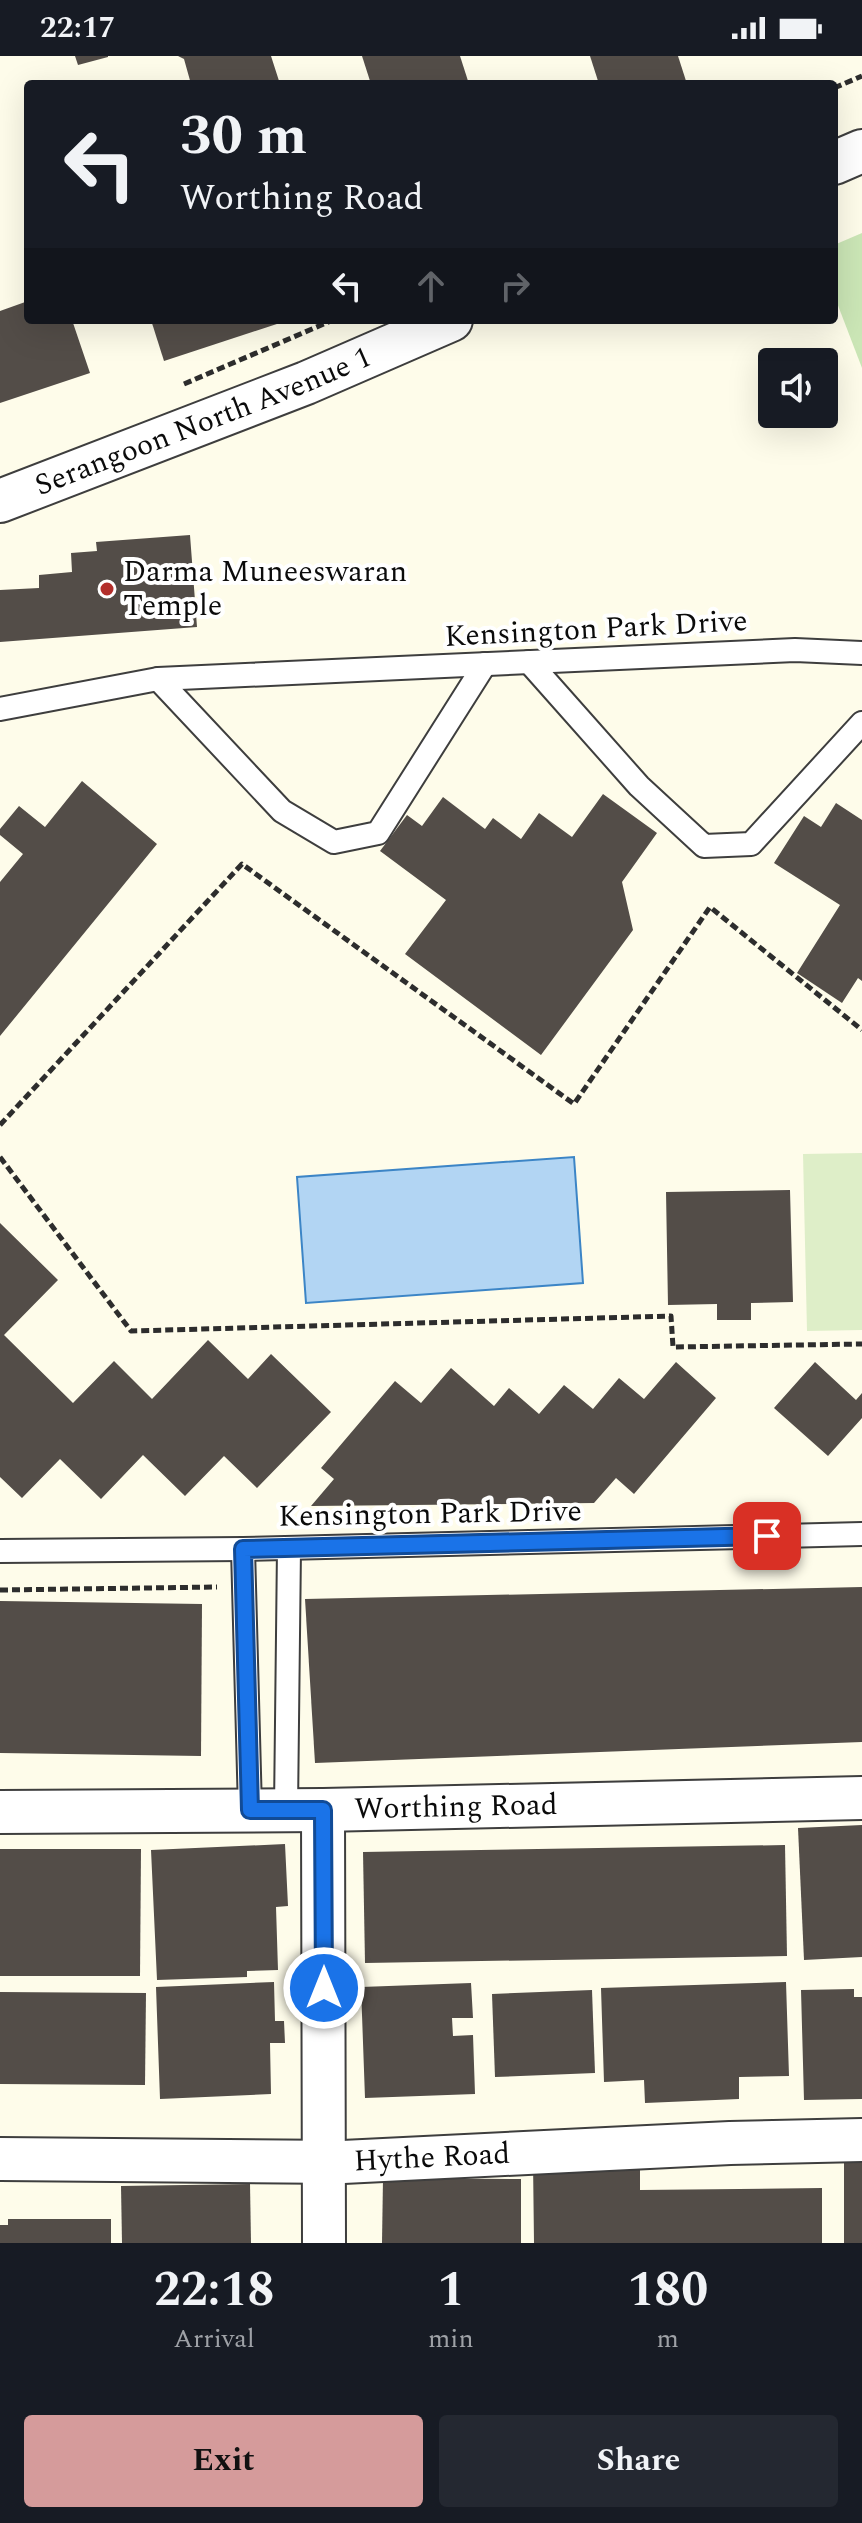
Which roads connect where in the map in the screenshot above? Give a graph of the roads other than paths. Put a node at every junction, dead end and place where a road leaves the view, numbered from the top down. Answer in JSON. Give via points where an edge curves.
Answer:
{"nodes":[{"id":1,"x":862,"y":151,"type":"edge"},
{"id":2,"x":838,"y":161,"type":"edge"},
{"id":3,"x":442,"y":324,"type":"edge"},
{"id":4,"x":0,"y":501,"type":"edge"},
{"id":5,"x":862,"y":653,"type":"edge"},
{"id":6,"x":529,"y":662,"type":"junction"},
{"id":7,"x":485,"y":664,"type":"junction"},
{"id":8,"x":158,"y":679,"type":"junction"},
{"id":9,"x":0,"y":709,"type":"edge"},
{"id":10,"x":862,"y":723,"type":"edge"},
{"id":11,"x":862,"y":1534,"type":"edge"},
{"id":12,"x":289,"y":1548,"type":"junction"},
{"id":13,"x":243,"y":1549,"type":"junction"},
{"id":14,"x":0,"y":1551,"type":"edge"},
{"id":15,"x":862,"y":1798,"type":"edge"},
{"id":16,"x":287,"y":1810,"type":"junction"},
{"id":17,"x":0,"y":1812,"type":"edge"},
{"id":18,"x":862,"y":2140,"type":"edge"},
{"id":19,"x":0,"y":2159,"type":"edge"},
{"id":20,"x":324,"y":2162,"type":"junction"},
{"id":21,"x":324,"y":2243,"type":"edge"}],
"edges":[{"from":1,"to":2,"type":"street"},
{"from":3,"to":4,"type":"street","name":"Serangoon North Avenue 1","via":[[306,383]]},
{"from":5,"to":6,"type":"lane","name":"Kensington Park Drive","via":[[795,650]]},
{"from":6,"to":7,"type":"lane","name":"Kensington Park Drive"},
{"from":6,"to":10,"type":"lane","via":[[639,786],[704,846],[751,844]]},
{"from":7,"to":8,"type":"lane","name":"Kensington Park Drive"},
{"from":7,"to":8,"type":"lane","via":[[378,833],[334,842],[282,811]]},
{"from":8,"to":9,"type":"lane","name":"Kensington Park Drive"},
{"from":11,"to":12,"type":"lane","name":"Kensington Park Drive"},
{"from":12,"to":13,"type":"lane","name":"Kensington Park Drive"},
{"from":12,"to":16,"type":"lane"},
{"from":13,"to":14,"type":"lane","name":"Kensington Park Drive"},
{"from":13,"to":16,"type":"lane"},
{"from":15,"to":16,"type":"street","name":"Worthing Road"},
{"from":16,"to":17,"type":"street","name":"Worthing Road"},
{"from":16,"to":20,"type":"street"},
{"from":18,"to":20,"type":"street","name":"Hythe Road"},
{"from":19,"to":20,"type":"street","name":"Hythe Road"},
{"from":20,"to":21,"type":"street"}]}
